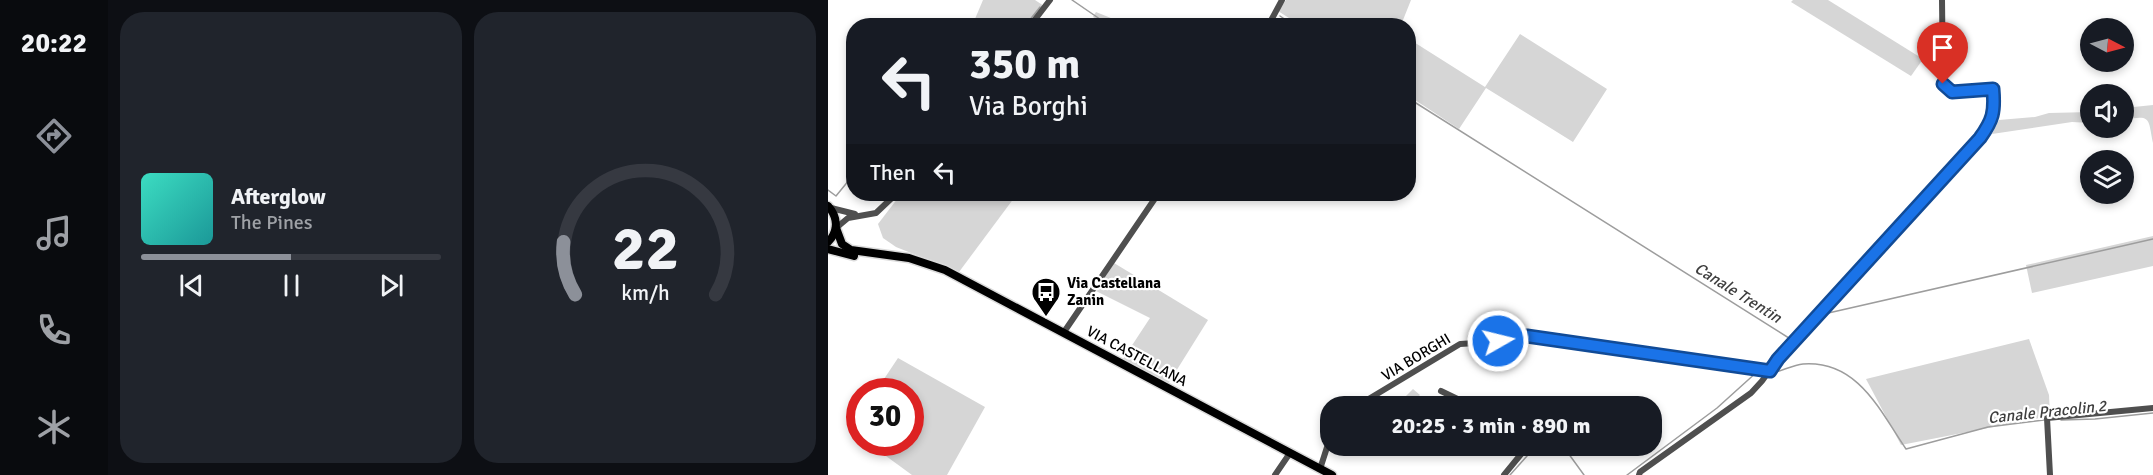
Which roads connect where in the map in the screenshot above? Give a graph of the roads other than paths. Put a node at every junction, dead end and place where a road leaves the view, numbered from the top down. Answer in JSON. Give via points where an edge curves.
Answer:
{"nodes":[{"id":1,"x":1050,"y":0,"type":"edge"},
{"id":2,"x":1282,"y":0,"type":"edge"},
{"id":3,"x":1942,"y":0,"type":"edge"},
{"id":4,"x":1036,"y":18,"type":"edge"},
{"id":5,"x":1272,"y":18,"type":"edge"},
{"id":6,"x":889,"y":201,"type":"edge"},
{"id":7,"x":1153,"y":201,"type":"edge"},
{"id":8,"x":829,"y":206,"type":"edge"},
{"id":9,"x":862,"y":215,"type":"junction"},
{"id":10,"x":836,"y":228,"type":"junction"},
{"id":11,"x":828,"y":242,"type":"edge"},
{"id":12,"x":828,"y":249,"type":"edge"},
{"id":13,"x":892,"y":255,"type":"junction"},
{"id":14,"x":1064,"y":332,"type":"junction"},
{"id":15,"x":1770,"y":371,"type":"junction"},
{"id":16,"x":1441,"y":391,"type":"dead end"},
{"id":17,"x":1374,"y":396,"type":"edge"},
{"id":18,"x":1451,"y":396,"type":"edge"},
{"id":19,"x":2153,"y":408,"type":"edge"},
{"id":20,"x":1290,"y":453,"type":"junction"},
{"id":21,"x":1324,"y":456,"type":"edge"},
{"id":22,"x":1520,"y":456,"type":"edge"},
{"id":23,"x":1320,"y":469,"type":"junction"},
{"id":24,"x":1275,"y":475,"type":"edge"},
{"id":25,"x":1332,"y":475,"type":"edge"},
{"id":26,"x":1504,"y":475,"type":"edge"},
{"id":27,"x":1639,"y":475,"type":"edge"},
{"id":28,"x":2050,"y":475,"type":"edge"}],
"edges":[{"from":1,"to":4,"type":"street"},
{"from":2,"to":5,"type":"street"},
{"from":3,"to":15,"type":"street","via":[[1943,84],[1952,92],[1993,89],[1991,122]]},
{"from":6,"to":9,"type":"street","via":[[880,211]]},
{"from":7,"to":14,"type":"street"},
{"from":8,"to":9,"type":"street"},
{"from":8,"to":10,"type":"main road"},
{"from":9,"to":10,"type":"street","via":[[844,220]]},
{"from":10,"to":11,"type":"main road"},
{"from":10,"to":13,"type":"main road","name":"VIA CASTELLANA","via":[[841,242],[849,249]]},
{"from":12,"to":13,"type":"main road","name":"VIA CASTELLANA","via":[[855,256]]},
{"from":13,"to":14,"type":"main road","name":"VIA CASTELLANA","via":[[945,270]]},
{"from":14,"to":20,"type":"main road","name":"VIA CASTELLANA"},
{"from":15,"to":17,"type":"street","name":"VIA BORGHI","via":[[1514,337],[1460,344]]},
{"from":15,"to":27,"type":"street","via":[[1751,393]]},
{"from":16,"to":18,"type":"street"},
{"from":19,"to":28,"type":"street","via":[[2047,418]]},
{"from":20,"to":23,"type":"main road","name":"VIA CASTELLANA"},
{"from":20,"to":24,"type":"street"},
{"from":21,"to":23,"type":"street"},
{"from":22,"to":26,"type":"street"},
{"from":23,"to":25,"type":"main road","name":"VIA CASTELLANA"}]}
